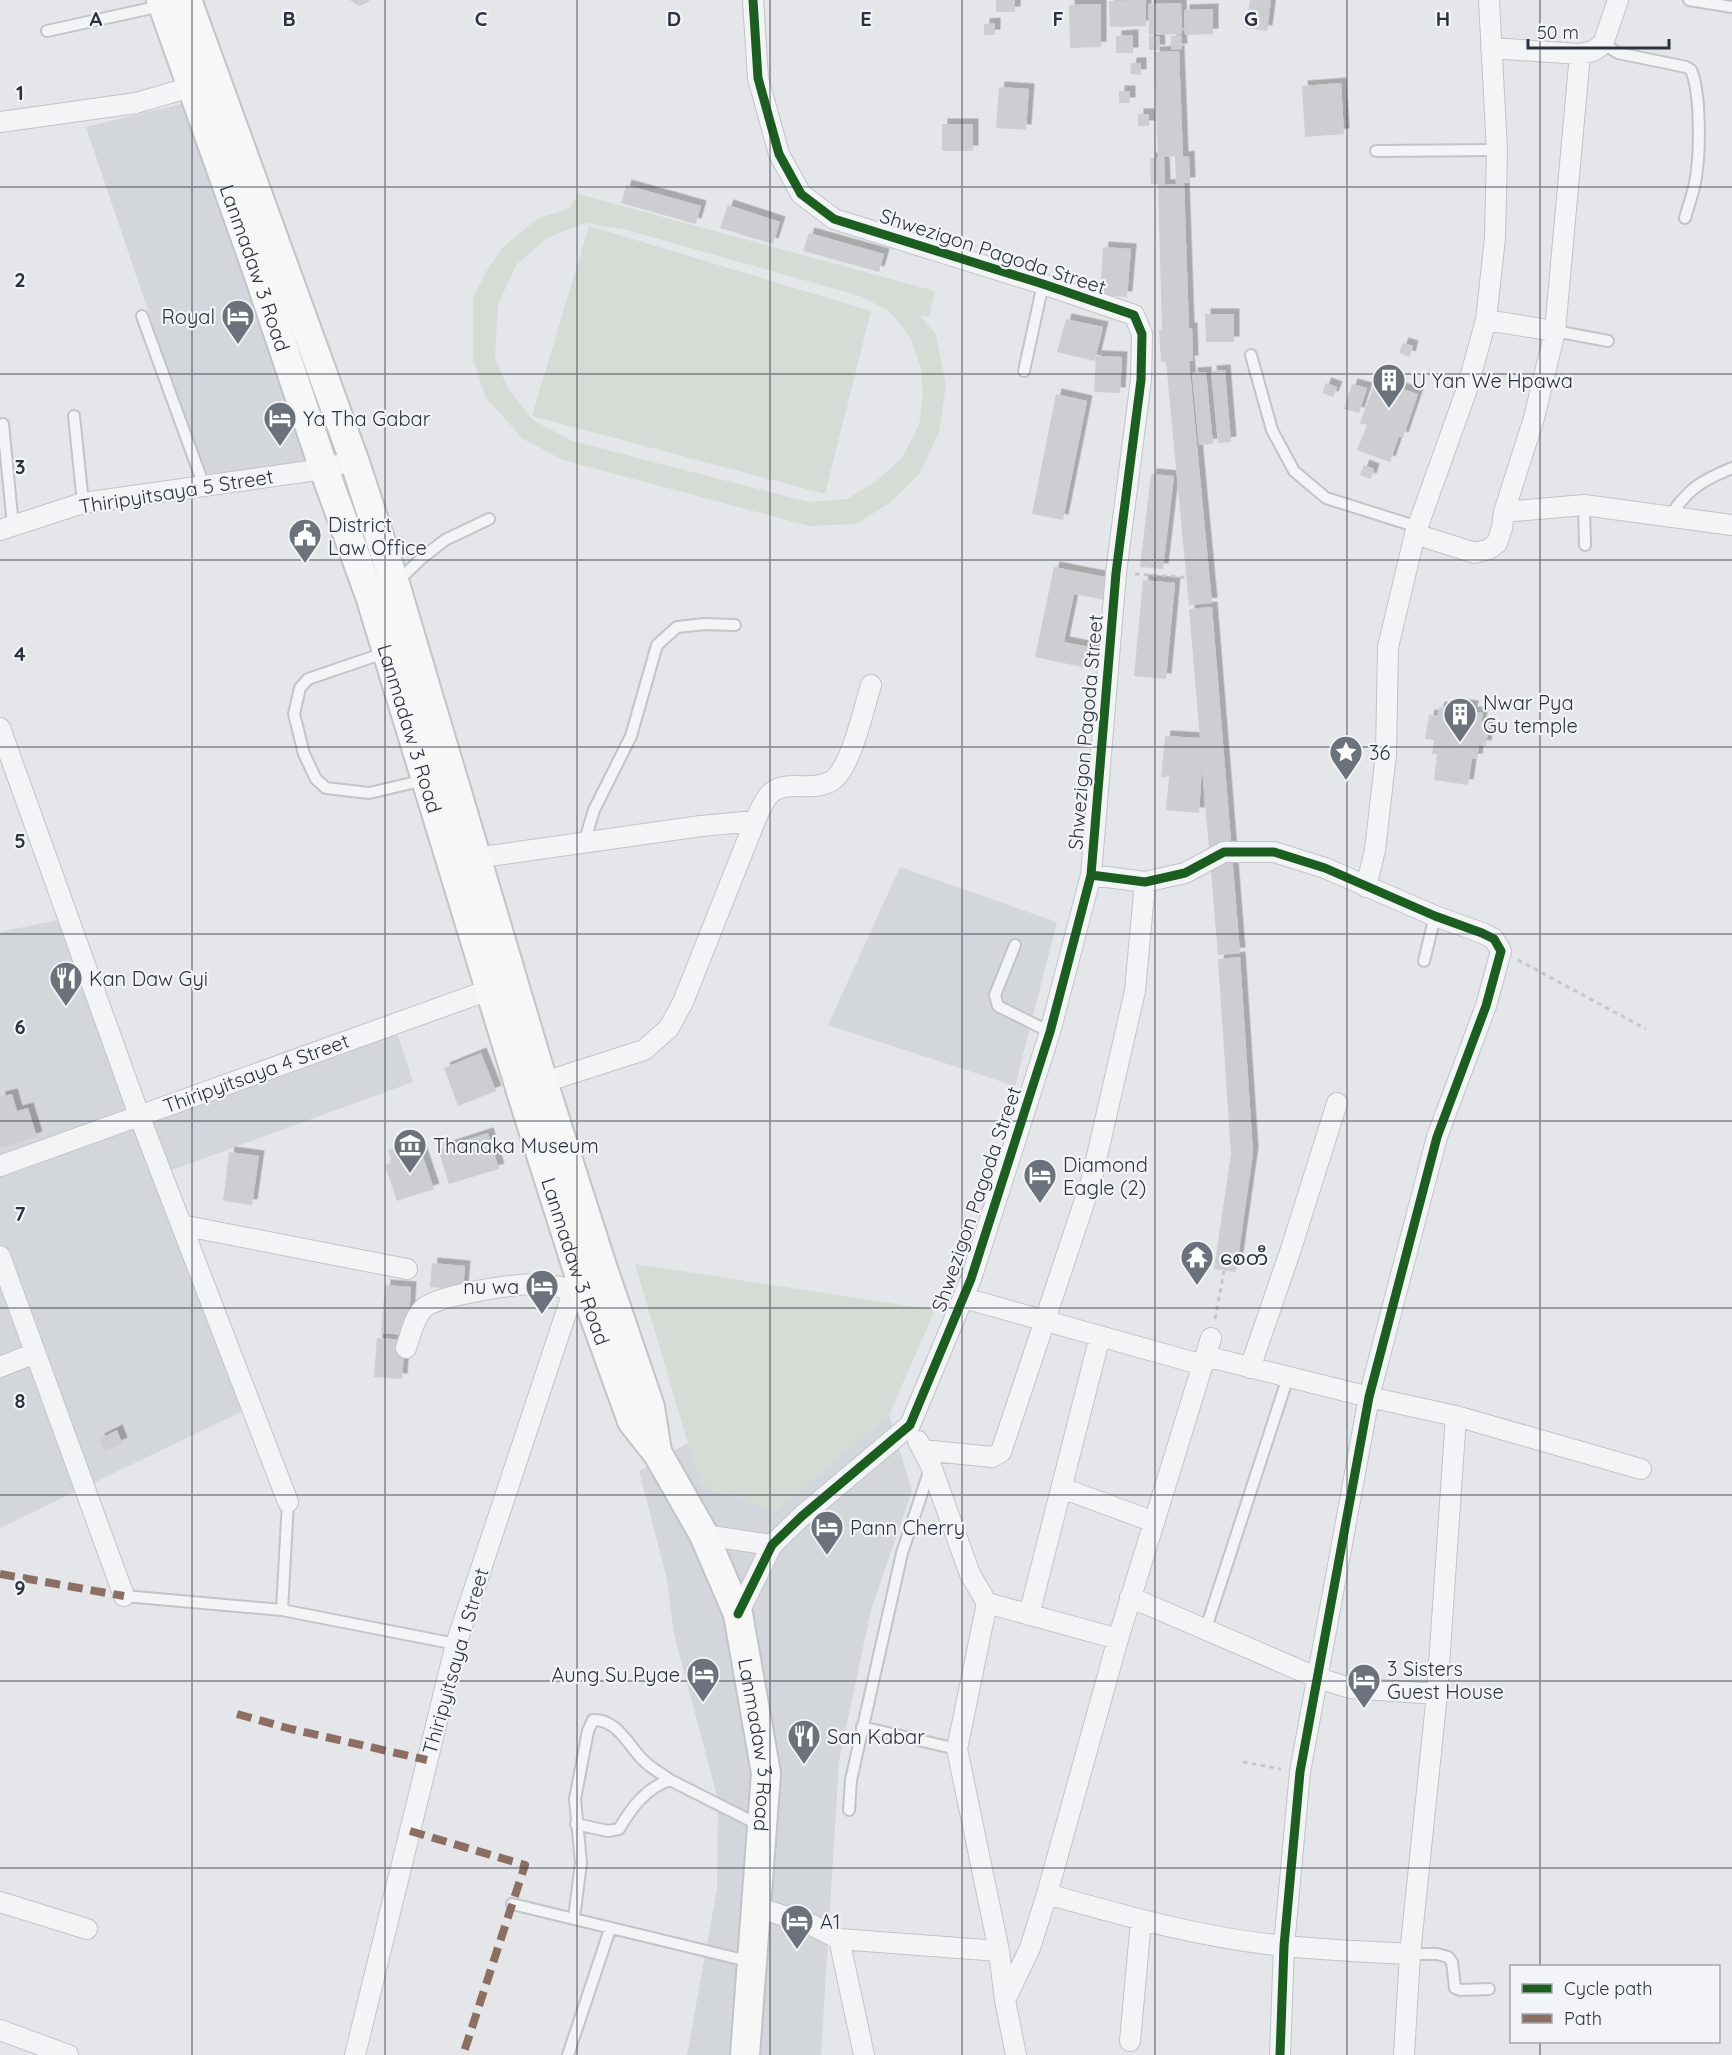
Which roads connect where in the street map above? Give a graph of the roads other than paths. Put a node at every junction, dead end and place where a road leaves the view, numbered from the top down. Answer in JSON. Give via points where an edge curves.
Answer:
{"nodes":[{"id":1,"x":753,"y":0,"type":"edge"},
{"id":2,"x":1490,"y":0,"type":"edge"},
{"id":3,"x":1618,"y":0,"type":"edge"},
{"id":4,"x":1689,"y":0,"type":"edge"},
{"id":5,"x":170,"y":2,"type":"edge"},
{"id":6,"x":1732,"y":7,"type":"edge"},
{"id":7,"x":46,"y":31,"type":"dead end"},
{"id":8,"x":1603,"y":44,"type":"junction"},
{"id":9,"x":1491,"y":48,"type":"junction"},
{"id":10,"x":1580,"y":54,"type":"junction"},
{"id":11,"x":191,"y":87,"type":"junction"},
{"id":12,"x":0,"y":122,"type":"edge"},
{"id":13,"x":1497,"y":150,"type":"junction"},
{"id":14,"x":1376,"y":151,"type":"dead end"},
{"id":15,"x":1685,"y":218,"type":"dead end"},
{"id":16,"x":1043,"y":284,"type":"junction"},
{"id":17,"x":142,"y":316,"type":"dead end"},
{"id":18,"x":1486,"y":320,"type":"junction"},
{"id":19,"x":1555,"y":331,"type":"junction"},
{"id":20,"x":1608,"y":341,"type":"dead end"},
{"id":21,"x":1251,"y":355,"type":"dead end"},
{"id":22,"x":1024,"y":371,"type":"dead end"},
{"id":23,"x":74,"y":416,"type":"dead end"},
{"id":24,"x":3,"y":424,"type":"dead end"},
{"id":25,"x":354,"y":460,"type":"junction"},
{"id":26,"x":1732,"y":468,"type":"edge"},
{"id":27,"x":324,"y":470,"type":"junction"},
{"id":28,"x":204,"y":486,"type":"junction"},
{"id":29,"x":83,"y":503,"type":"junction"},
{"id":30,"x":1584,"y":505,"type":"junction"},
{"id":31,"x":1504,"y":512,"type":"junction"},
{"id":32,"x":1670,"y":516,"type":"junction"},
{"id":33,"x":489,"y":519,"type":"dead end"},
{"id":34,"x":1732,"y":525,"type":"edge"},
{"id":35,"x":6,"y":528,"type":"edge"},
{"id":36,"x":1416,"y":530,"type":"junction"},
{"id":37,"x":1585,"y":545,"type":"dead end"},
{"id":38,"x":383,"y":590,"type":"junction"},
{"id":39,"x":735,"y":625,"type":"dead end"},
{"id":40,"x":387,"y":651,"type":"junction"},
{"id":41,"x":871,"y":686,"type":"dead end"},
{"id":42,"x":0,"y":728,"type":"edge"},
{"id":43,"x":426,"y":780,"type":"junction"},
{"id":44,"x":755,"y":821,"type":"junction"},
{"id":45,"x":584,"y":843,"type":"junction"},
{"id":46,"x":476,"y":858,"type":"junction"},
{"id":47,"x":1091,"y":875,"type":"junction"},
{"id":48,"x":1145,"y":882,"type":"junction"},
{"id":49,"x":1366,"y":887,"type":"junction"},
{"id":50,"x":1435,"y":916,"type":"junction"},
{"id":51,"x":1015,"y":945,"type":"dead end"},
{"id":52,"x":1424,"y":961,"type":"dead end"},
{"id":53,"x":501,"y":986,"type":"junction"},
{"id":54,"x":1050,"y":1032,"type":"junction"},
{"id":55,"x":532,"y":1086,"type":"junction"},
{"id":56,"x":1337,"y":1102,"type":"dead end"},
{"id":57,"x":139,"y":1115,"type":"junction"},
{"id":58,"x":0,"y":1166,"type":"edge"},
{"id":59,"x":181,"y":1225,"type":"junction"},
{"id":60,"x":0,"y":1256,"type":"edge"},
{"id":61,"x":407,"y":1269,"type":"dead end"},
{"id":62,"x":576,"y":1282,"type":"junction"},
{"id":63,"x":964,"y":1298,"type":"junction"},
{"id":64,"x":1046,"y":1321,"type":"junction"},
{"id":65,"x":1100,"y":1336,"type":"junction"},
{"id":66,"x":406,"y":1348,"type":"dead end"},
{"id":67,"x":35,"y":1353,"type":"junction"},
{"id":68,"x":1206,"y":1353,"type":"junction"},
{"id":69,"x":0,"y":1367,"type":"edge"},
{"id":70,"x":1250,"y":1368,"type":"junction"},
{"id":71,"x":1288,"y":1377,"type":"junction"},
{"id":72,"x":1369,"y":1397,"type":"junction"},
{"id":73,"x":1456,"y":1416,"type":"junction"},
{"id":74,"x":910,"y":1425,"type":"junction"},
{"id":75,"x":658,"y":1454,"type":"junction"},
{"id":76,"x":927,"y":1458,"type":"junction"},
{"id":77,"x":1641,"y":1469,"type":"dead end"},
{"id":78,"x":1062,"y":1488,"type":"junction"},
{"id":79,"x":288,"y":1502,"type":"joint"},
{"id":80,"x":1154,"y":1522,"type":"junction"},
{"id":81,"x":704,"y":1535,"type":"junction"},
{"id":82,"x":772,"y":1545,"type":"junction"},
{"id":83,"x":123,"y":1596,"type":"joint"},
{"id":84,"x":1131,"y":1597,"type":"junction"},
{"id":85,"x":987,"y":1603,"type":"junction"},
{"id":86,"x":282,"y":1610,"type":"junction"},
{"id":87,"x":738,"y":1614,"type":"junction"},
{"id":88,"x":1029,"y":1615,"type":"junction"},
{"id":89,"x":1206,"y":1628,"type":"junction"},
{"id":90,"x":1118,"y":1639,"type":"junction"},
{"id":91,"x":456,"y":1644,"type":"junction"},
{"id":92,"x":1318,"y":1678,"type":"junction"},
{"id":93,"x":1437,"y":1694,"type":"junction"},
{"id":94,"x":862,"y":1727,"type":"junction"},
{"id":95,"x":957,"y":1749,"type":"junction"},
{"id":96,"x":670,"y":1780,"type":"junction"},
{"id":97,"x":849,"y":1810,"type":"dead end"},
{"id":98,"x":576,"y":1824,"type":"junction"},
{"id":99,"x":762,"y":1826,"type":"junction"},
{"id":100,"x":1047,"y":1894,"type":"junction"},
{"id":101,"x":0,"y":1902,"type":"edge"},
{"id":102,"x":513,"y":1904,"type":"dead end"},
{"id":103,"x":756,"y":1907,"type":"junction"},
{"id":104,"x":574,"y":1918,"type":"junction"},
{"id":105,"x":1141,"y":1921,"type":"junction"},
{"id":106,"x":87,"y":1929,"type":"dead end"},
{"id":107,"x":610,"y":1929,"type":"junction"},
{"id":108,"x":839,"y":1939,"type":"junction"},
{"id":109,"x":1284,"y":1946,"type":"junction"},
{"id":110,"x":999,"y":1951,"type":"junction"},
{"id":111,"x":1410,"y":1954,"type":"junction"},
{"id":112,"x":752,"y":1962,"type":"junction"},
{"id":113,"x":1489,"y":1989,"type":"dead end"},
{"id":114,"x":1005,"y":2000,"type":"junction"},
{"id":115,"x":0,"y":2030,"type":"edge"},
{"id":116,"x":1130,"y":2041,"type":"dead end"},
{"id":117,"x":68,"y":2055,"type":"edge"},
{"id":118,"x":355,"y":2055,"type":"edge"},
{"id":119,"x":568,"y":2055,"type":"edge"},
{"id":120,"x":745,"y":2055,"type":"edge"},
{"id":121,"x":864,"y":2055,"type":"edge"},
{"id":122,"x":1016,"y":2055,"type":"edge"},
{"id":123,"x":1280,"y":2055,"type":"edge"},
{"id":124,"x":1404,"y":2055,"type":"edge"}],
"edges":[{"from":1,"to":16,"type":"street","name":"Shwezigon Pagoda Street","via":[[758,78],[779,154],[801,194],[834,219]]},
{"from":2,"to":9,"type":"street"},
{"from":3,"to":8,"type":"street"},
{"from":4,"to":6,"type":"lane"},
{"from":5,"to":7,"type":"lane"},
{"from":5,"to":11,"type":"main road","name":"Lanmadaw 3 Road"},
{"from":5,"to":25,"type":"main road","name":"Lanmadaw 3 Road"},
{"from":8,"to":10,"type":"street"},
{"from":8,"to":15,"type":"lane","via":[[1618,53],[1691,70],[1696,90],[1698,141],[1696,177]]},
{"from":9,"to":10,"type":"street"},
{"from":9,"to":13,"type":"street"},
{"from":10,"to":19,"type":"street"},
{"from":11,"to":12,"type":"street","via":[[136,103]]},
{"from":11,"to":27,"type":"main road","name":"Lanmadaw 3 Road"},
{"from":13,"to":14,"type":"lane"},
{"from":13,"to":18,"type":"street","via":[[1495,238]]},
{"from":16,"to":22,"type":"lane"},
{"from":16,"to":47,"type":"street","name":"Shwezigon Pagoda Street","via":[[1134,315],[1142,334],[1141,380],[1116,573]]},
{"from":17,"to":28,"type":"lane"},
{"from":18,"to":19,"type":"street"},
{"from":18,"to":36,"type":"street","via":[[1467,389]]},
{"from":19,"to":20,"type":"lane"},
{"from":19,"to":31,"type":"street","via":[[1534,418]]},
{"from":21,"to":36,"type":"lane","via":[[1272,430],[1294,471],[1326,498]]},
{"from":23,"to":29,"type":"lane"},
{"from":24,"to":35,"type":"lane"},
{"from":25,"to":27,"type":"street","name":"Thiripyitsaya 5 Street"},
{"from":25,"to":38,"type":"main road","name":"Lanmadaw 3 Road"},
{"from":26,"to":32,"type":"lane","via":[[1704,480],[1682,498]]},
{"from":27,"to":28,"type":"street","name":"Thiripyitsaya 5 Street"},
{"from":27,"to":38,"type":"main road","name":"Lanmadaw 3 Road"},
{"from":28,"to":29,"type":"street","name":"Thiripyitsaya 5 Street"},
{"from":29,"to":35,"type":"street","name":"Thiripyitsaya 5 Street"},
{"from":30,"to":31,"type":"street"},
{"from":30,"to":32,"type":"street"},
{"from":30,"to":37,"type":"lane"},
{"from":31,"to":36,"type":"street","via":[[1497,543],[1475,553]]},
{"from":32,"to":34,"type":"street"},
{"from":33,"to":38,"type":"lane","via":[[445,540]]},
{"from":36,"to":49,"type":"street","via":[[1389,647],[1386,754],[1375,850]]},
{"from":38,"to":40,"type":"main road","name":"Lanmadaw 3 Road"},
{"from":38,"to":46,"type":"main road","name":"Lanmadaw 3 Road"},
{"from":39,"to":45,"type":"lane","via":[[677,627],[657,645],[631,736],[594,810]]},
{"from":40,"to":43,"type":"main road","name":"Lanmadaw 3 Road"},
{"from":40,"to":43,"type":"lane","via":[[308,679],[300,688],[294,714],[304,754],[316,779],[326,788],[369,793]]},
{"from":41,"to":44,"type":"street","via":[[841,770],[832,780],[815,786],[779,786],[769,794]]},
{"from":42,"to":57,"type":"street"},
{"from":43,"to":53,"type":"main road","name":"Lanmadaw 3 Road"},
{"from":44,"to":45,"type":"street"},
{"from":44,"to":55,"type":"street","via":[[669,1028],[644,1050]]},
{"from":45,"to":46,"type":"street"},
{"from":46,"to":53,"type":"main road","name":"Lanmadaw 3 Road"},
{"from":47,"to":48,"type":"street"},
{"from":47,"to":54,"type":"street","name":"Shwezigon Pagoda Street"},
{"from":48,"to":49,"type":"street","via":[[1185,873],[1224,852],[1274,852],[1325,868]]},
{"from":48,"to":64,"type":"street","via":[[1130,1014],[1091,1182]]},
{"from":49,"to":50,"type":"street"},
{"from":50,"to":52,"type":"lane"},
{"from":50,"to":72,"type":"street","via":[[1494,939],[1501,951],[1486,1006],[1437,1137]]},
{"from":51,"to":54,"type":"lane","via":[[995,995],[998,1006]]},
{"from":53,"to":55,"type":"main road","name":"Lanmadaw 3 Road"},
{"from":53,"to":57,"type":"street","name":"Thiripyitsaya 4 Street"},
{"from":54,"to":63,"type":"street","name":"Shwezigon Pagoda Street"},
{"from":55,"to":62,"type":"main road","name":"Lanmadaw 3 Road"},
{"from":55,"to":75,"type":"main road","name":"Lanmadaw 3 Road","via":[[602,1266],[650,1407]]},
{"from":56,"to":70,"type":"street"},
{"from":57,"to":58,"type":"street","name":"Thiripyitsaya 4 Street"},
{"from":57,"to":59,"type":"street"},
{"from":59,"to":61,"type":"street"},
{"from":59,"to":79,"type":"street"},
{"from":60,"to":67,"type":"street"},
{"from":62,"to":66,"type":"street","via":[[521,1285],[461,1294],[428,1304],[416,1319]]},
{"from":62,"to":75,"type":"main road","name":"Lanmadaw 3 Road","via":[[632,1421]]},
{"from":62,"to":91,"type":"street","name":"Thiripyitsaya 1 Street"},
{"from":63,"to":64,"type":"street"},
{"from":63,"to":74,"type":"street","name":"Shwezigon Pagoda Street"},
{"from":64,"to":65,"type":"street"},
{"from":64,"to":76,"type":"street","via":[[1001,1452],[992,1457]]},
{"from":65,"to":68,"type":"street"},
{"from":65,"to":78,"type":"street"},
{"from":67,"to":69,"type":"street"},
{"from":67,"to":83,"type":"street"},
{"from":68,"to":70,"type":"street"},
{"from":68,"to":80,"type":"street"},
{"from":70,"to":71,"type":"street"},
{"from":71,"to":72,"type":"street"},
{"from":71,"to":89,"type":"lane"},
{"from":72,"to":73,"type":"street"},
{"from":72,"to":92,"type":"street"},
{"from":73,"to":77,"type":"street"},
{"from":73,"to":93,"type":"street"},
{"from":74,"to":76,"type":"street"},
{"from":74,"to":82,"type":"street","name":"Shwezigon Pagoda Street"},
{"from":75,"to":81,"type":"main road","name":"Lanmadaw 3 Road"},
{"from":76,"to":85,"type":"street","via":[[970,1574]]},
{"from":76,"to":94,"type":"lane"},
{"from":78,"to":80,"type":"street"},
{"from":78,"to":88,"type":"street"},
{"from":79,"to":86,"type":"lane"},
{"from":80,"to":84,"type":"street"},
{"from":81,"to":82,"type":"street"},
{"from":81,"to":87,"type":"main road","name":"Lanmadaw 3 Road"},
{"from":82,"to":87,"type":"street","name":"Shwezigon Pagoda Street"},
{"from":83,"to":86,"type":"lane"},
{"from":84,"to":89,"type":"street"},
{"from":84,"to":90,"type":"street"},
{"from":85,"to":88,"type":"street"},
{"from":85,"to":95,"type":"street"},
{"from":86,"to":91,"type":"lane"},
{"from":87,"to":99,"type":"main road","name":"Lanmadaw 3 Road","via":[[766,1773]]},
{"from":88,"to":90,"type":"street"},
{"from":89,"to":92,"type":"street"},
{"from":90,"to":100,"type":"street"},
{"from":91,"to":118,"type":"street","name":"Thiripyitsaya 1 Street"},
{"from":92,"to":93,"type":"street","via":[[1350,1688]]},
{"from":92,"to":109,"type":"street","via":[[1300,1772]]},
{"from":93,"to":111,"type":"street"},
{"from":94,"to":95,"type":"lane"},
{"from":94,"to":97,"type":"lane"},
{"from":95,"to":110,"type":"street"},
{"from":96,"to":98,"type":"lane","via":[[655,1785],[619,1829],[608,1831]]},
{"from":96,"to":98,"type":"lane","via":[[645,1761],[614,1725],[603,1719],[593,1720],[575,1799]]},
{"from":96,"to":99,"type":"lane"},
{"from":98,"to":104,"type":"lane","via":[[581,1863]]},
{"from":99,"to":103,"type":"main road","name":"Lanmadaw 3 Road"},
{"from":100,"to":105,"type":"street"},
{"from":100,"to":114,"type":"street","via":[[1030,1948]]},
{"from":101,"to":106,"type":"street"},
{"from":102,"to":104,"type":"lane"},
{"from":103,"to":108,"type":"street","via":[[810,1924]]},
{"from":103,"to":112,"type":"main road","name":"Lanmadaw 3 Road"},
{"from":104,"to":107,"type":"lane"},
{"from":105,"to":109,"type":"street"},
{"from":105,"to":116,"type":"street"},
{"from":107,"to":112,"type":"lane"},
{"from":107,"to":119,"type":"lane"},
{"from":108,"to":110,"type":"street"},
{"from":108,"to":121,"type":"street"},
{"from":109,"to":111,"type":"street"},
{"from":109,"to":123,"type":"street"},
{"from":110,"to":114,"type":"street"},
{"from":111,"to":113,"type":"lane","via":[[1448,1957],[1455,1988]]},
{"from":111,"to":124,"type":"street"},
{"from":112,"to":120,"type":"main road","name":"Lanmadaw 3 Road"},
{"from":114,"to":122,"type":"street"},
{"from":115,"to":117,"type":"street"}]}
